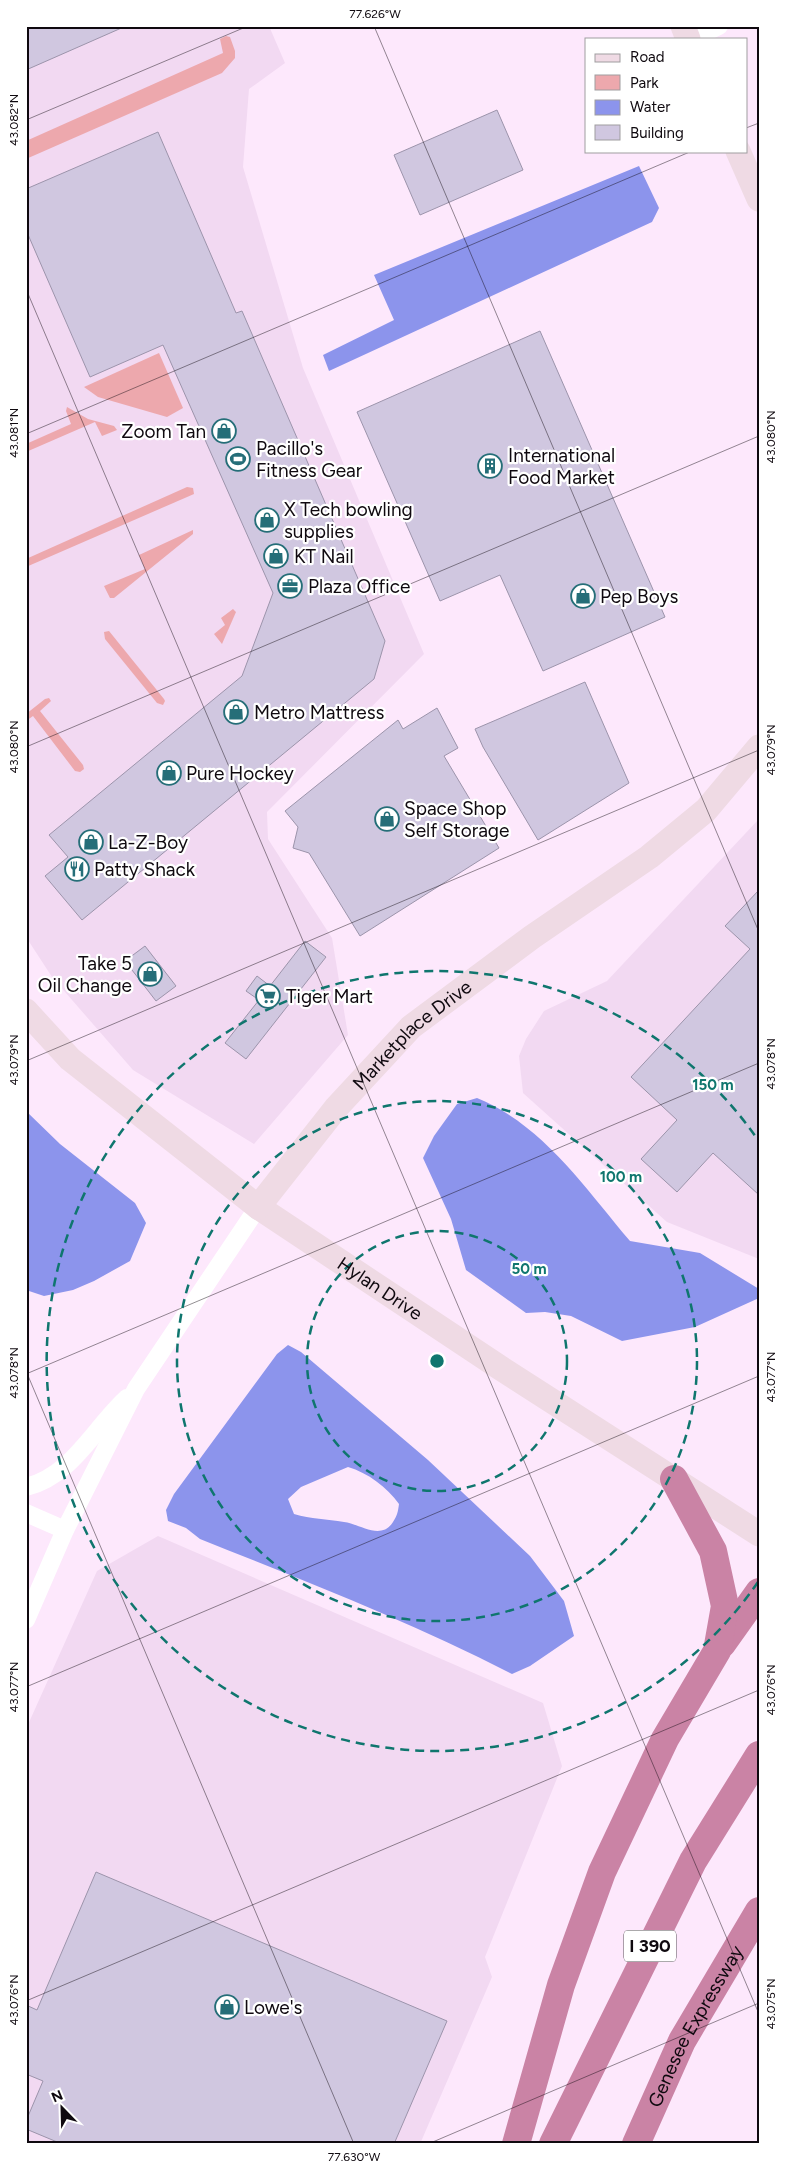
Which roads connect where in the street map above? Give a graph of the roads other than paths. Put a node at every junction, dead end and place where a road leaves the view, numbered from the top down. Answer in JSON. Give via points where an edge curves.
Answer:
{"nodes":[{"id":1,"x":683,"y":26,"type":"edge"},
{"id":2,"x":719,"y":26,"type":"edge"},
{"id":3,"x":689,"y":38,"type":"edge"},
{"id":4,"x":692,"y":38,"type":"edge"},
{"id":5,"x":738,"y":152,"type":"edge"},
{"id":6,"x":759,"y":199,"type":"edge"},
{"id":7,"x":759,"y":748,"type":"edge"},
{"id":8,"x":26,"y":1011,"type":"edge"},
{"id":9,"x":258,"y":1206,"type":"junction"},
{"id":10,"x":136,"y":1389,"type":"junction"},
{"id":11,"x":674,"y":1479,"type":"junction"},
{"id":12,"x":26,"y":1487,"type":"edge"},
{"id":13,"x":26,"y":1513,"type":"edge"},
{"id":14,"x":65,"y":1530,"type":"junction"},
{"id":15,"x":759,"y":1534,"type":"edge"},
{"id":16,"x":759,"y":1592,"type":"edge"},
{"id":17,"x":26,"y":1620,"type":"edge"},
{"id":18,"x":717,"y":1651,"type":"junction"},
{"id":19,"x":759,"y":1755,"type":"edge"},
{"id":20,"x":759,"y":1911,"type":"edge"},
{"id":21,"x":516,"y":2144,"type":"edge"},
{"id":22,"x":553,"y":2144,"type":"edge"},
{"id":23,"x":636,"y":2144,"type":"edge"}],
"edges":[{"from":1,"to":3,"type":"main road"},
{"from":2,"to":4,"type":"street"},
{"from":5,"to":6,"type":"main road"},
{"from":7,"to":9,"type":"main road","name":"Marketplace Drive","via":[[706,810],[649,857],[532,937],[410,1027],[336,1108]]},
{"from":8,"to":9,"type":"main road","name":"Hylan Drive","via":[[70,1059]]},
{"from":9,"to":10,"type":"street","name":"Marketplace Drive"},
{"from":9,"to":11,"type":"main road","name":"Hylan Drive"},
{"from":10,"to":12,"type":"street","name":"Marketplace Drive","via":[[60,1472],[44,1482]]},
{"from":10,"to":14,"type":"street","name":"Marketplace Drive"},
{"from":11,"to":15,"type":"main road","name":"Hylan Drive"},
{"from":11,"to":18,"type":"highway","via":[[713,1552],[725,1606]]},
{"from":13,"to":14,"type":"street"},
{"from":14,"to":17,"type":"street","name":"Marketplace Drive"},
{"from":16,"to":18,"type":"highway"},
{"from":18,"to":21,"type":"highway","via":[[664,1739],[602,1872],[561,1985]]},
{"from":19,"to":22,"type":"highway","number":"I 390","via":[[692,1861]]},
{"from":20,"to":23,"type":"highway","name":"Genesee Expressway","via":[[682,2041]]}]}
